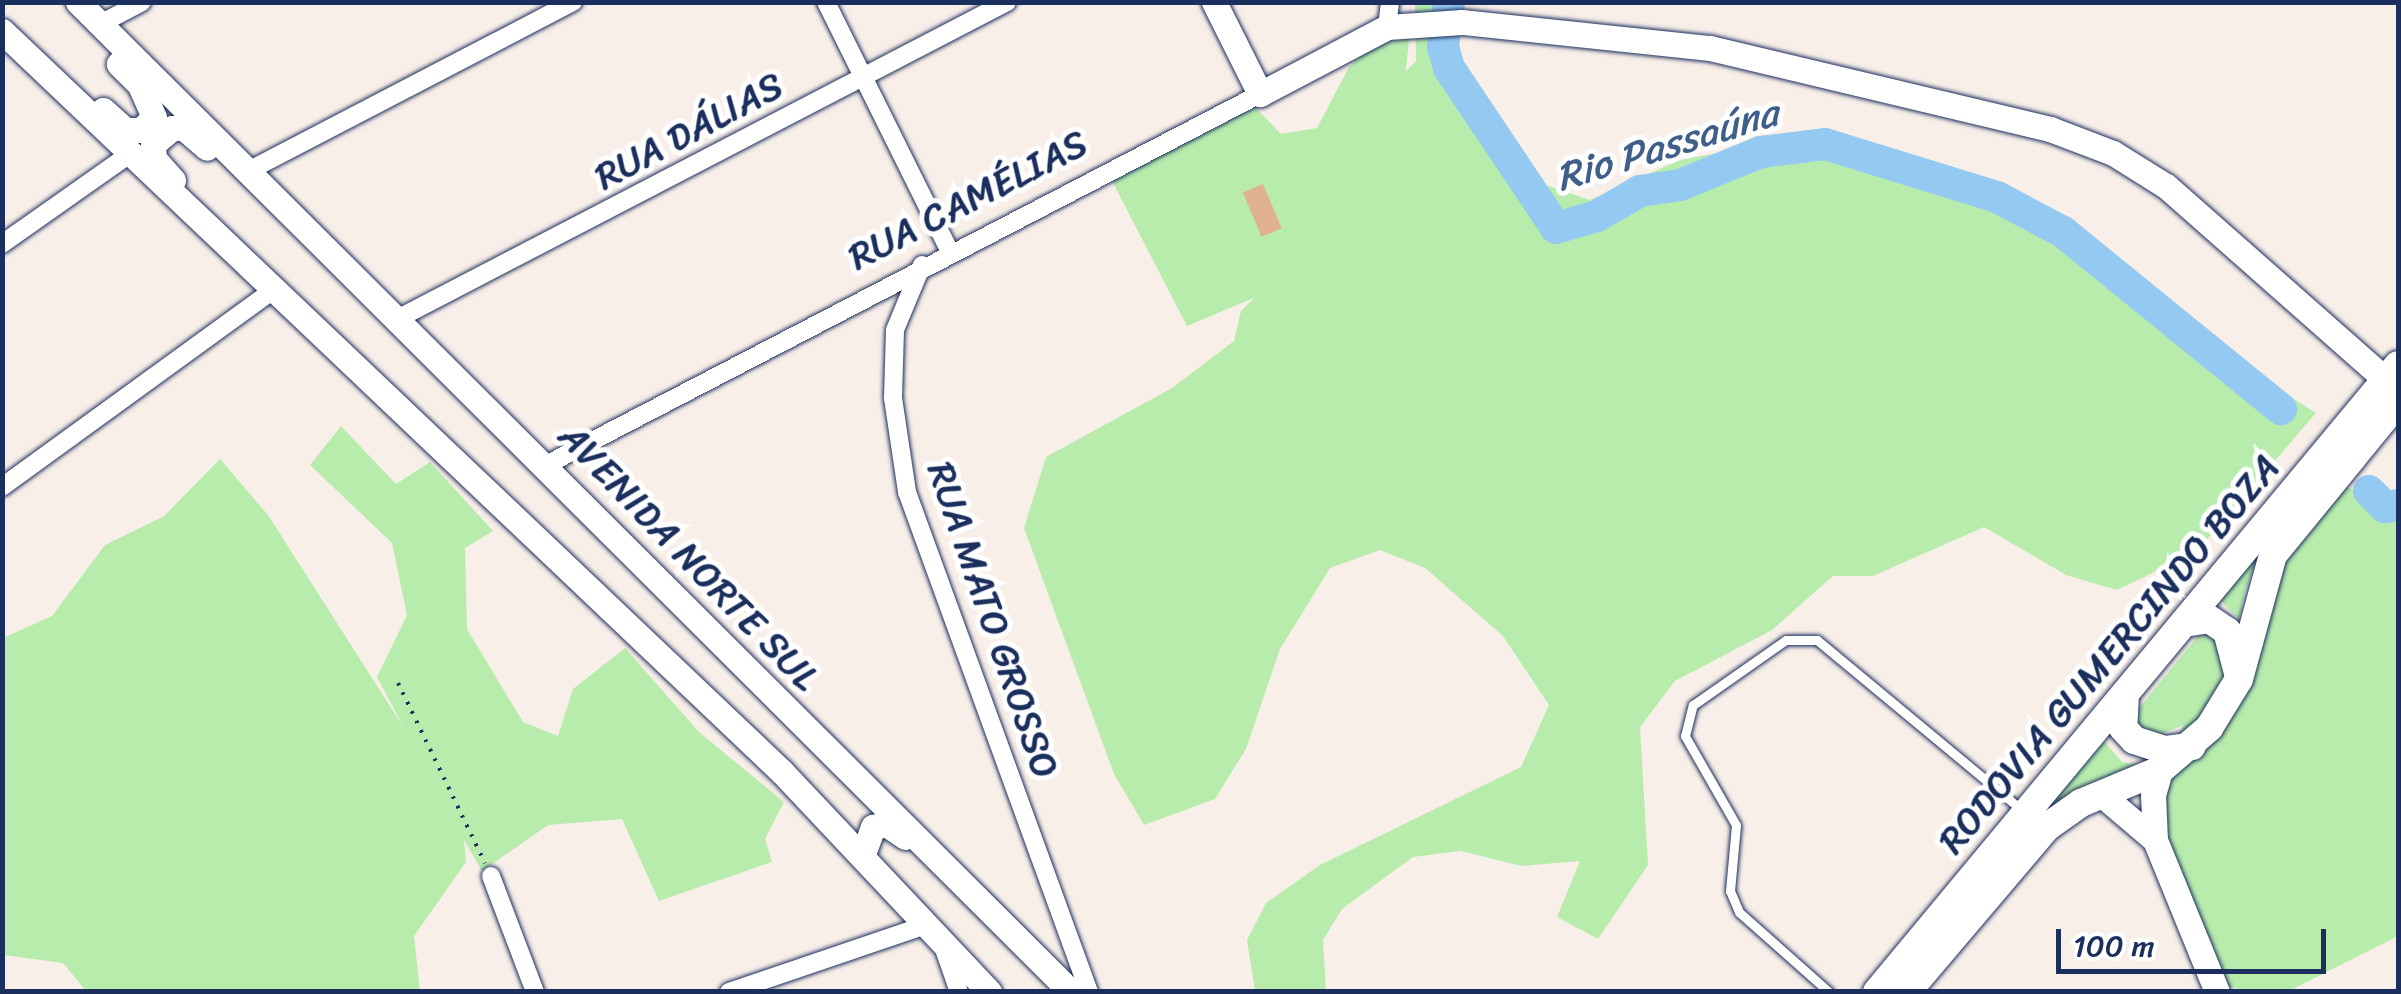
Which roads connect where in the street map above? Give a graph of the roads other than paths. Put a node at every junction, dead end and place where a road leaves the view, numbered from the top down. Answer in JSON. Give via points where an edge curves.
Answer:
{"nodes":[{"id":1,"x":78,"y":2,"type":"edge"},
{"id":2,"x":142,"y":2,"type":"edge"},
{"id":3,"x":573,"y":2,"type":"edge"},
{"id":4,"x":826,"y":2,"type":"edge"},
{"id":5,"x":1008,"y":2,"type":"edge"},
{"id":6,"x":1214,"y":2,"type":"edge"},
{"id":7,"x":1388,"y":15,"type":"edge"},
{"id":8,"x":100,"y":24,"type":"junction"},
{"id":9,"x":2,"y":31,"type":"edge"},
{"id":10,"x":48,"y":76,"type":"junction"},
{"id":11,"x":864,"y":76,"type":"junction"},
{"id":12,"x":1260,"y":94,"type":"junction"},
{"id":13,"x":128,"y":154,"type":"junction"},
{"id":14,"x":253,"y":171,"type":"junction"},
{"id":15,"x":207,"y":225,"type":"junction"},
{"id":16,"x":2,"y":244,"type":"edge"},
{"id":17,"x":950,"y":252,"type":"junction"},
{"id":18,"x":922,"y":265,"type":"junction"},
{"id":19,"x":276,"y":288,"type":"junction"},
{"id":20,"x":401,"y":317,"type":"junction"},
{"id":21,"x":2394,"y":382,"type":"edge"},
{"id":22,"x":548,"y":464,"type":"junction"},
{"id":23,"x":2,"y":488,"type":"edge"},
{"id":24,"x":2184,"y":623,"type":"junction"},
{"id":25,"x":2239,"y":679,"type":"junction"},
{"id":26,"x":2125,"y":694,"type":"junction"},
{"id":27,"x":2192,"y":746,"type":"junction"},
{"id":28,"x":2160,"y":770,"type":"junction"},
{"id":29,"x":782,"y":772,"type":"junction"},
{"id":30,"x":868,"y":794,"type":"junction"},
{"id":31,"x":2102,"y":794,"type":"junction"},
{"id":32,"x":2026,"y":813,"type":"junction"},
{"id":33,"x":2155,"y":840,"type":"junction"},
{"id":34,"x":863,"y":854,"type":"junction"},
{"id":35,"x":930,"y":854,"type":"junction"},
{"id":36,"x":491,"y":876,"type":"road end"},
{"id":37,"x":924,"y":926,"type":"junction"},
{"id":38,"x":944,"y":948,"type":"junction"},
{"id":39,"x":749,"y":988,"type":"edge"},
{"id":40,"x":535,"y":992,"type":"edge"},
{"id":41,"x":729,"y":992,"type":"edge"},
{"id":42,"x":959,"y":992,"type":"edge"},
{"id":43,"x":989,"y":992,"type":"edge"},
{"id":44,"x":1071,"y":992,"type":"edge"},
{"id":45,"x":1089,"y":992,"type":"edge"},
{"id":46,"x":1829,"y":992,"type":"edge"},
{"id":47,"x":1877,"y":992,"type":"edge"},
{"id":48,"x":1908,"y":992,"type":"edge"},
{"id":49,"x":2218,"y":992,"type":"edge"}],
"edges":[{"from":1,"to":8,"type":"street","name":"AVENIDA NORTE SUL"},
{"from":2,"to":8,"type":"street"},
{"from":3,"to":14,"type":"street"},
{"from":4,"to":11,"type":"street"},
{"from":5,"to":11,"type":"street","name":"RUA DÁLIAS"},
{"from":6,"to":12,"type":"street"},
{"from":7,"to":12,"type":"street","name":"RUA CAMÉLIAS"},
{"from":7,"to":21,"type":"street","name":"RUA CAMÉLIAS","via":[[1635,38],[1778,60],[2087,142],[2166,186]]},
{"from":8,"to":10,"type":"street","name":"AVENIDA NORTE SUL","via":[[111,56],[140,85],[154,117],[142,130],[125,130],[91,99]]},
{"from":8,"to":14,"type":"street","name":"AVENIDA NORTE SUL"},
{"from":9,"to":10,"type":"street","name":"AVENIDA NORTE SUL"},
{"from":10,"to":13,"type":"street","name":"AVENIDA NORTE SUL"},
{"from":11,"to":17,"type":"street"},
{"from":11,"to":20,"type":"street","name":"RUA DÁLIAS"},
{"from":12,"to":17,"type":"street","name":"RUA CAMÉLIAS"},
{"from":13,"to":15,"type":"street","name":"AVENIDA NORTE SUL"},
{"from":13,"to":16,"type":"street"},
{"from":14,"to":15,"type":"street","name":"AVENIDA NORTE SUL","via":[[226,162],[184,128],[172,128],[153,144],[154,159]]},
{"from":14,"to":20,"type":"street","name":"AVENIDA NORTE SUL"},
{"from":15,"to":19,"type":"street","name":"AVENIDA NORTE SUL"},
{"from":17,"to":18,"type":"street","name":"RUA CAMÉLIAS"},
{"from":18,"to":22,"type":"street","name":"RUA CAMÉLIAS"},
{"from":18,"to":45,"type":"street","name":"RUA MATO GROSSO","via":[[895,330],[893,398],[907,492]]},
{"from":19,"to":23,"type":"street"},
{"from":19,"to":29,"type":"street","name":"AVENIDA NORTE SUL"},
{"from":20,"to":22,"type":"street","name":"AVENIDA NORTE SUL"},
{"from":21,"to":24,"type":"main road","name":"RODOVIA GUMERCINDO BOZA"},
{"from":21,"to":25,"type":"main road","name":"RODOVIA GUMERCINDO BOZA","via":[[2273,554]]},
{"from":22,"to":30,"type":"street","name":"AVENIDA NORTE SUL"},
{"from":24,"to":25,"type":"main road","via":[[2208,618],[2227,631]]},
{"from":24,"to":26,"type":"main road","name":"RODOVIA GUMERCINDO BOZA"},
{"from":25,"to":27,"type":"main road","name":"RODOVIA GUMERCINDO BOZA"},
{"from":26,"to":27,"type":"main road","via":[[2123,728],[2134,740],[2165,750]]},
{"from":26,"to":32,"type":"main road","name":"RODOVIA GUMERCINDO BOZA"},
{"from":27,"to":28,"type":"main road","name":"RODOVIA GUMERCINDO BOZA"},
{"from":28,"to":31,"type":"main road","name":"RODOVIA GUMERCINDO BOZA"},
{"from":28,"to":33,"type":"street","via":[[2153,795]]},
{"from":29,"to":30,"type":"street","via":[[840,812],[852,811]]},
{"from":29,"to":34,"type":"street","name":"AVENIDA NORTE SUL"},
{"from":30,"to":35,"type":"street","name":"AVENIDA NORTE SUL"},
{"from":31,"to":33,"type":"street"},
{"from":31,"to":48,"type":"main road","name":"RODOVIA GUMERCINDO BOZA","via":[[2062,815],[2030,844]]},
{"from":32,"to":46,"type":"lane","via":[[1817,640],[1786,640],[1693,705],[1685,736],[1736,824],[1730,891],[1738,912]]},
{"from":32,"to":47,"type":"main road","name":"RODOVIA GUMERCINDO BOZA"},
{"from":33,"to":49,"type":"street"},
{"from":34,"to":35,"type":"street","via":[[866,835],[886,824]]},
{"from":34,"to":37,"type":"street","name":"AVENIDA NORTE SUL"},
{"from":35,"to":44,"type":"street","name":"AVENIDA NORTE SUL"},
{"from":36,"to":40,"type":"street"},
{"from":37,"to":38,"type":"street","name":"AVENIDA NORTE SUL"},
{"from":37,"to":39,"type":"street"},
{"from":38,"to":42,"type":"street"},
{"from":38,"to":43,"type":"street","name":"AVENIDA NORTE SUL"},
{"from":39,"to":41,"type":"street"}]}
